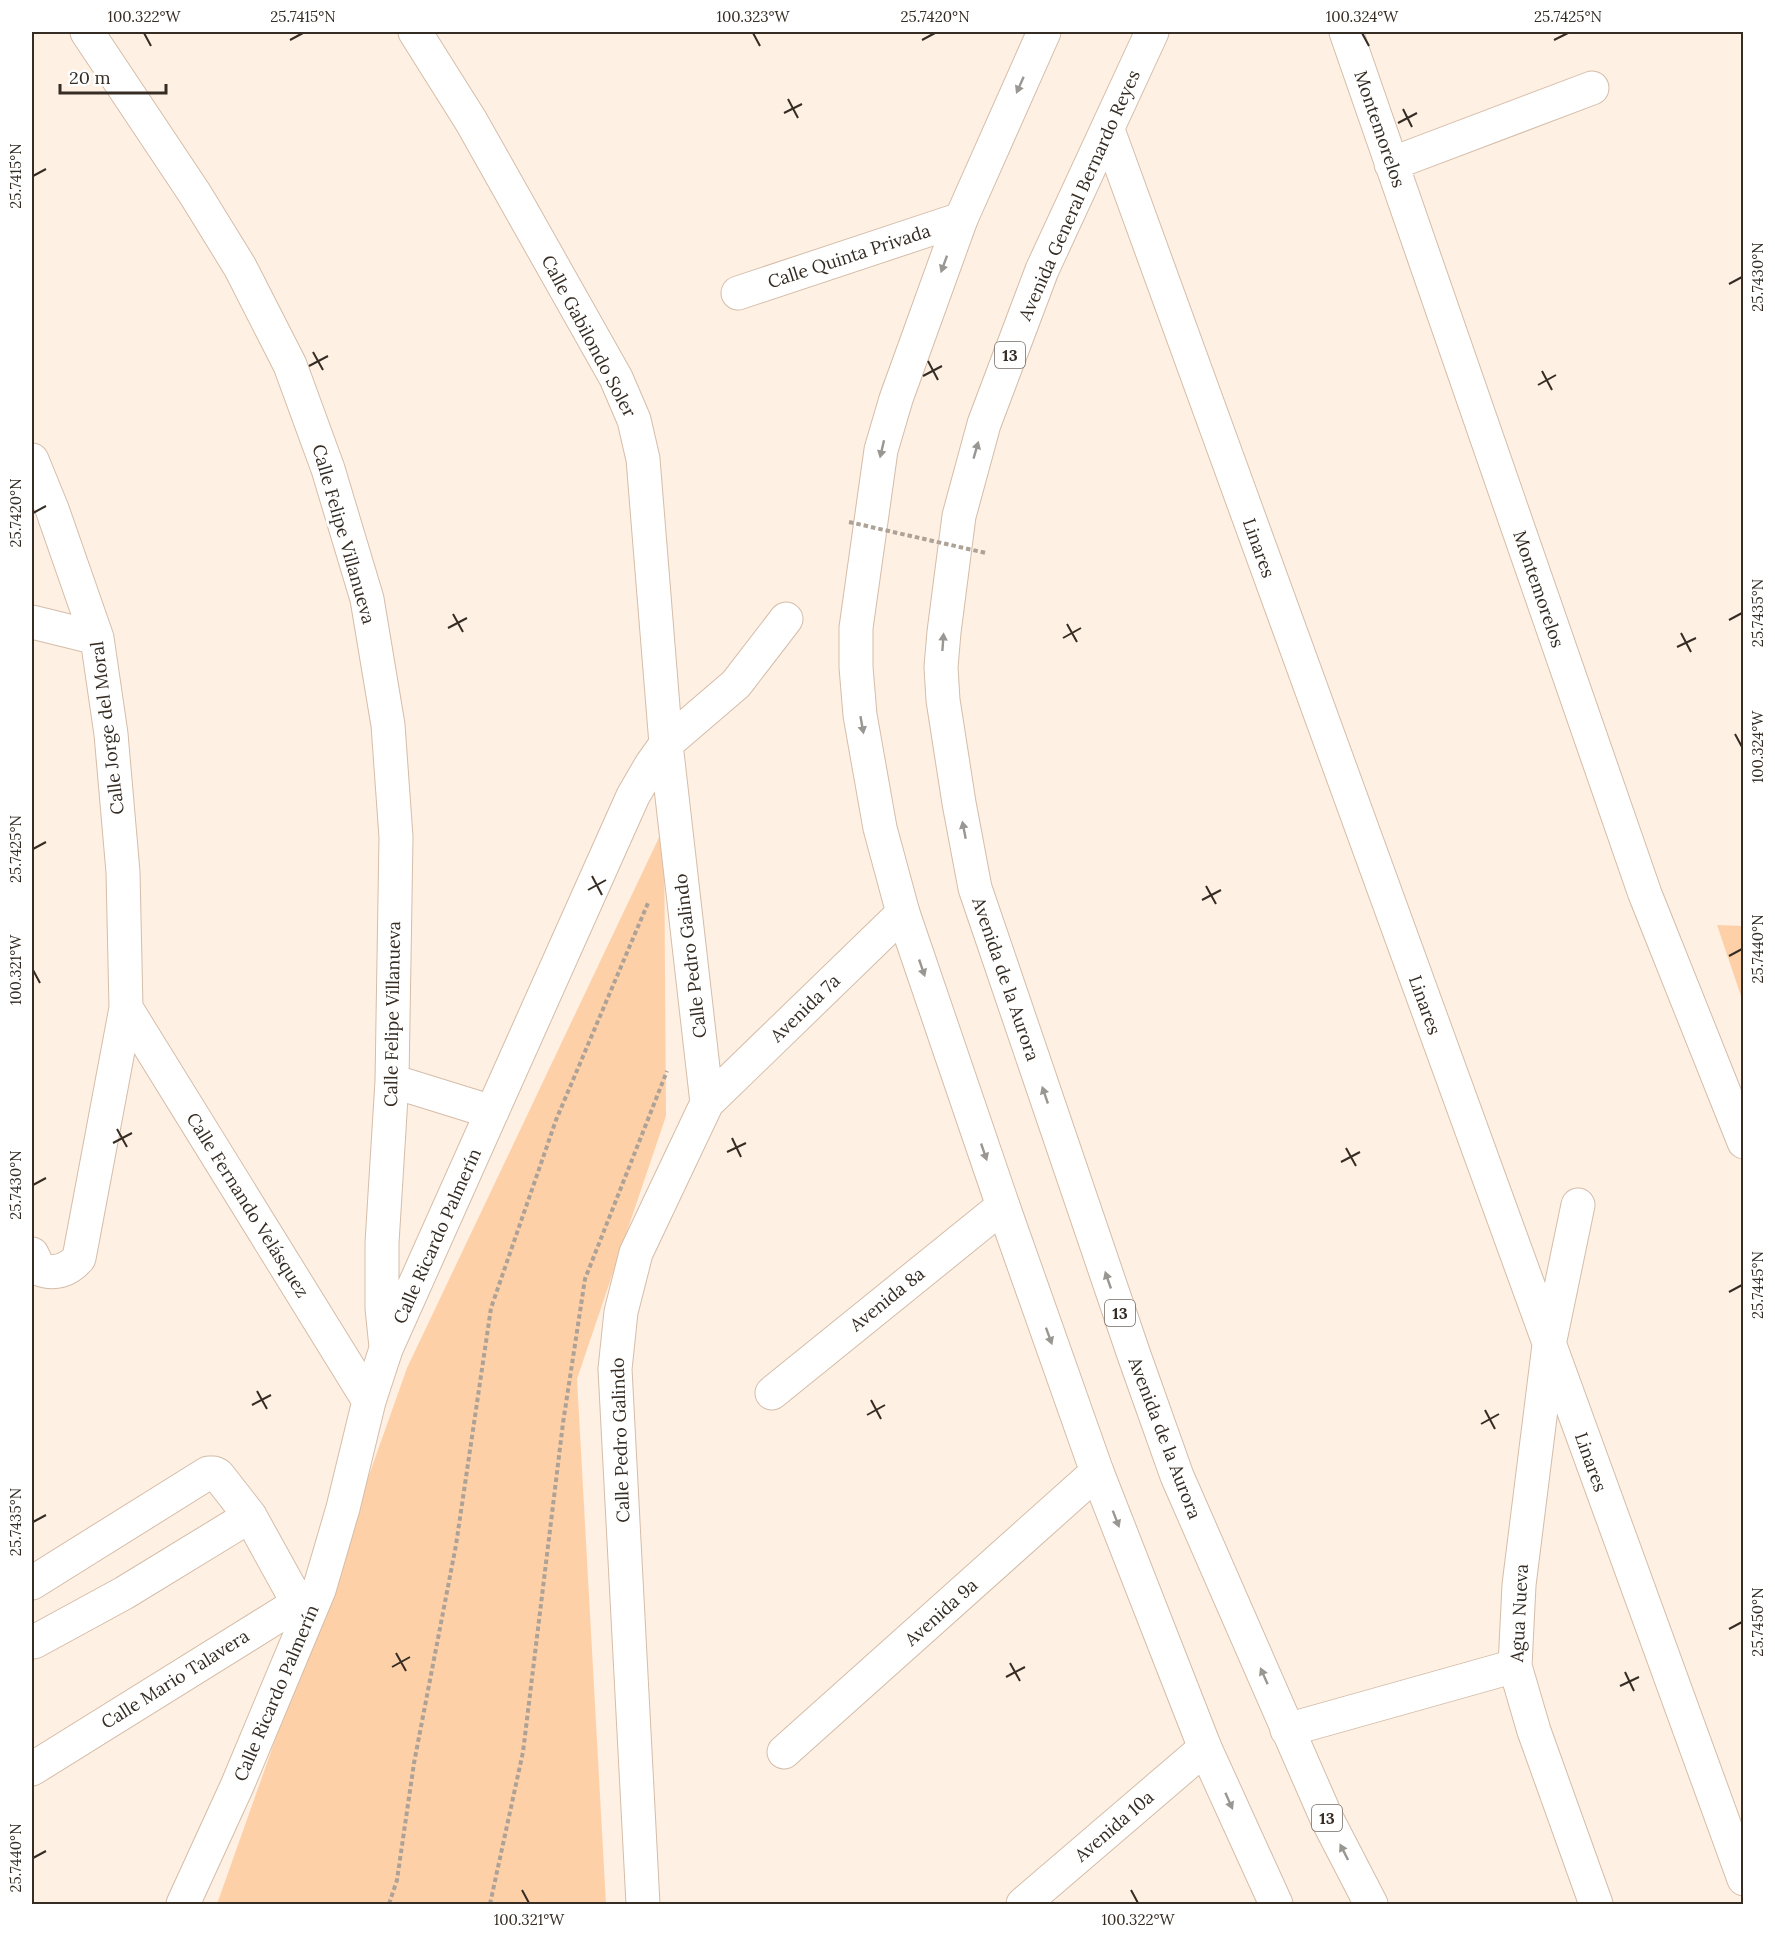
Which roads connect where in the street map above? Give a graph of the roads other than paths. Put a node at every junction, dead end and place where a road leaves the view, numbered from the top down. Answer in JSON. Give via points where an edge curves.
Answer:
{"nodes":[{"id":1,"x":87,"y":32,"type":"edge"},
{"id":2,"x":415,"y":32,"type":"edge"},
{"id":3,"x":1044,"y":32,"type":"edge"},
{"id":4,"x":1152,"y":32,"type":"edge"},
{"id":5,"x":1346,"y":32,"type":"edge"},
{"id":6,"x":1592,"y":88,"type":"dead end"},
{"id":7,"x":1108,"y":130,"type":"junction"},
{"id":8,"x":1391,"y":164,"type":"junction"},
{"id":9,"x":960,"y":219,"type":"junction"},
{"id":10,"x":738,"y":293,"type":"dead end"},
{"id":11,"x":32,"y":460,"type":"edge"},
{"id":12,"x":786,"y":619,"type":"dead end"},
{"id":13,"x":32,"y":622,"type":"edge"},
{"id":14,"x":97,"y":638,"type":"junction"},
{"id":15,"x":666,"y":744,"type":"junction"},
{"id":16,"x":975,"y":888,"type":"joint"},
{"id":17,"x":903,"y":912,"type":"junction"},
{"id":18,"x":126,"y":1008,"type":"junction"},
{"id":19,"x":392,"y":1081,"type":"junction"},
{"id":20,"x":707,"y":1103,"type":"junction"},
{"id":21,"x":492,"y":1112,"type":"junction"},
{"id":22,"x":1743,"y":1142,"type":"edge"},
{"id":23,"x":1578,"y":1205,"type":"dead end"},
{"id":24,"x":1003,"y":1206,"type":"junction"},
{"id":25,"x":32,"y":1254,"type":"edge"},
{"id":26,"x":1549,"y":1345,"type":"junction"},
{"id":27,"x":386,"y":1349,"type":"junction"},
{"id":28,"x":771,"y":1393,"type":"dead end"},
{"id":29,"x":369,"y":1401,"type":"junction"},
{"id":30,"x":1097,"y":1472,"type":"junction"},
{"id":31,"x":250,"y":1516,"type":"junction"},
{"id":32,"x":32,"y":1583,"type":"edge"},
{"id":33,"x":309,"y":1596,"type":"junction"},
{"id":34,"x":32,"y":1640,"type":"edge"},
{"id":35,"x":1515,"y":1666,"type":"junction"},
{"id":36,"x":1287,"y":1730,"type":"junction"},
{"id":37,"x":1205,"y":1748,"type":"junction"},
{"id":38,"x":784,"y":1752,"type":"dead end"},
{"id":39,"x":32,"y":1769,"type":"edge"},
{"id":40,"x":1741,"y":1865,"type":"edge"},
{"id":41,"x":183,"y":1905,"type":"edge"},
{"id":42,"x":643,"y":1905,"type":"edge"},
{"id":43,"x":1023,"y":1905,"type":"edge"},
{"id":44,"x":1276,"y":1905,"type":"edge"},
{"id":45,"x":1371,"y":1905,"type":"edge"},
{"id":46,"x":1596,"y":1905,"type":"edge"}],
"edges":[{"from":1,"to":19,"type":"street","name":"Calle Felipe Villanueva","via":[[240,267],[290,365],[328,469],[367,599],[388,725],[396,837]]},
{"from":2,"to":15,"type":"street","name":"Calle Gabilondo Soler","via":[[471,121],[616,378],[634,420],[643,459]]},
{"from":3,"to":9,"type":"street","one_way":true},
{"from":4,"to":7,"type":"street","name":"Avenida General Bernardo Reyes","number":"13"},
{"from":5,"to":8,"type":"street","name":"Montemorelos"},
{"from":6,"to":8,"type":"street"},
{"from":16,"to":7,"type":"street","name":"Avenida General Bernardo Reyes","number":"13","one_way":true,"via":[[957,792],[941,667],[959,516],[984,424],[1042,270]]},
{"from":7,"to":26,"type":"street","name":"Linares"},
{"from":8,"to":22,"type":"street","name":"Montemorelos","via":[[1646,894]]},
{"from":9,"to":10,"type":"street","name":"Calle Quinta Privada"},
{"from":9,"to":17,"type":"street","one_way":true,"via":[[881,450],[856,628],[860,715],[880,828]]},
{"from":11,"to":14,"type":"street","name":"Calle Jorge del Moral"},
{"from":12,"to":15,"type":"street","name":"Calle Ricardo Palmerín","via":[[736,684]]},
{"from":13,"to":14,"type":"street"},
{"from":14,"to":18,"type":"street","name":"Calle Jorge del Moral","via":[[111,734],[123,872]]},
{"from":15,"to":20,"type":"street","name":"Calle Pedro Galindo"},
{"from":15,"to":21,"type":"street","name":"Calle Ricardo Palmerín","via":[[633,796]]},
{"from":36,"to":16,"type":"street","name":"Avenida de la Aurora","number":"13","one_way":true,"via":[[1177,1476]]},
{"from":17,"to":20,"type":"street","name":"Avenida 7a"},
{"from":17,"to":24,"type":"street","one_way":true},
{"from":18,"to":25,"type":"street","name":"Calle Jorge del Moral","via":[[79,1258],[58,1272],[47,1272],[39,1269]]},
{"from":18,"to":29,"type":"street","name":"Calle Fernando Velásquez"},
{"from":19,"to":21,"type":"street"},
{"from":19,"to":27,"type":"street","name":"Calle Felipe Villanueva","via":[[382,1242]]},
{"from":20,"to":42,"type":"street","name":"Calle Pedro Galindo","via":[[636,1252],[618,1335],[615,1369]]},
{"from":21,"to":27,"type":"street","name":"Calle Ricardo Palmerín"},
{"from":23,"to":26,"type":"street","name":"Agua Nueva"},
{"from":24,"to":28,"type":"street","name":"Avenida 8a"},
{"from":24,"to":30,"type":"street","one_way":true},
{"from":26,"to":35,"type":"street","name":"Agua Nueva","via":[[1519,1585]]},
{"from":26,"to":40,"type":"street","name":"Linares"},
{"from":27,"to":29,"type":"street","name":"Calle Ricardo Palmerín"},
{"from":29,"to":33,"type":"street","name":"Calle Ricardo Palmerín","via":[[343,1508]]},
{"from":30,"to":37,"type":"street","one_way":true},
{"from":30,"to":38,"type":"street","name":"Avenida 9a"},
{"from":31,"to":32,"type":"street","via":[[218,1475],[208,1473]]},
{"from":31,"to":33,"type":"street"},
{"from":31,"to":34,"type":"street","via":[[124,1593]]},
{"from":33,"to":39,"type":"street","name":"Calle Mario Talavera"},
{"from":33,"to":41,"type":"street","name":"Calle Ricardo Palmerín","via":[[237,1786]]},
{"from":35,"to":36,"type":"street"},
{"from":35,"to":46,"type":"street","name":"Agua Nueva"},
{"from":45,"to":36,"type":"street","name":"Avenida de la Aurora","number":"13","one_way":true},
{"from":37,"to":43,"type":"street","name":"Avenida 10a"},
{"from":37,"to":44,"type":"street","one_way":true}]}
